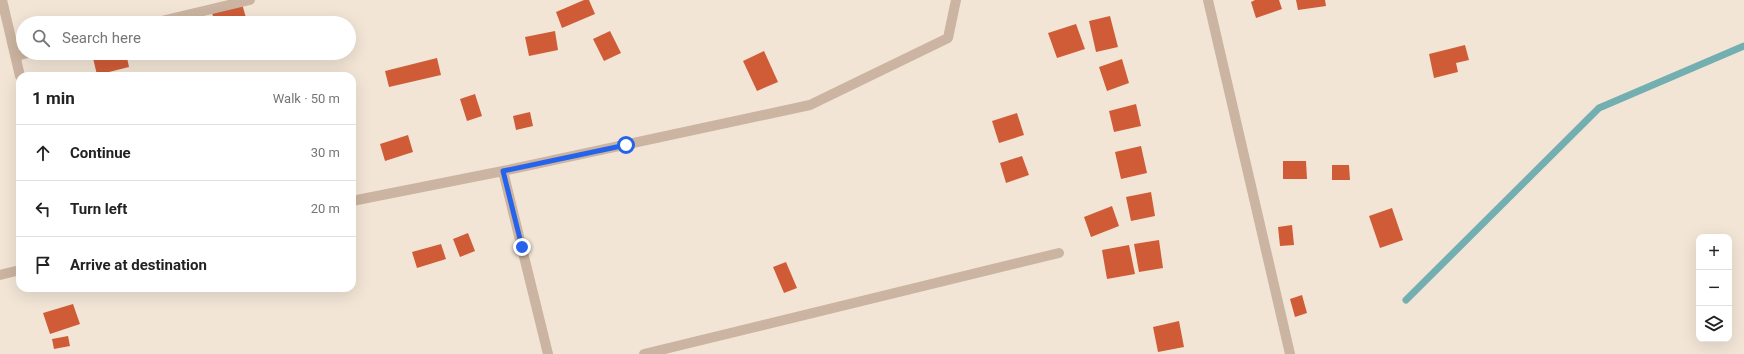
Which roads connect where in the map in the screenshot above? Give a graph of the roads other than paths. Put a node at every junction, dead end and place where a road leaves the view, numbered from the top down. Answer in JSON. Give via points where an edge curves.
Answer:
{"nodes":[{"id":1,"x":2,"y":0,"type":"edge"},
{"id":2,"x":250,"y":0,"type":"edge"},
{"id":3,"x":956,"y":0,"type":"edge"},
{"id":4,"x":1208,"y":0,"type":"edge"},
{"id":5,"x":183,"y":16,"type":"edge"},
{"id":6,"x":16,"y":56,"type":"edge"},
{"id":7,"x":17,"y":60,"type":"edge"},
{"id":8,"x":19,"y":72,"type":"edge"},
{"id":9,"x":503,"y":171,"type":"junction"},
{"id":10,"x":356,"y":200,"type":"edge"},
{"id":11,"x":1059,"y":253,"type":"dead end"},
{"id":12,"x":16,"y":271,"type":"edge"},
{"id":13,"x":0,"y":275,"type":"edge"},
{"id":14,"x":548,"y":354,"type":"edge"},
{"id":15,"x":644,"y":354,"type":"edge"},
{"id":16,"x":1290,"y":354,"type":"edge"}],
"edges":[{"from":1,"to":6,"type":"street"},
{"from":2,"to":5,"type":"street"},
{"from":3,"to":9,"type":"street","via":[[948,38],[810,105]]},
{"from":4,"to":16,"type":"street"},
{"from":7,"to":8,"type":"street"},
{"from":9,"to":10,"type":"street"},
{"from":9,"to":14,"type":"street"},
{"from":11,"to":15,"type":"street"},
{"from":12,"to":13,"type":"street"}]}
